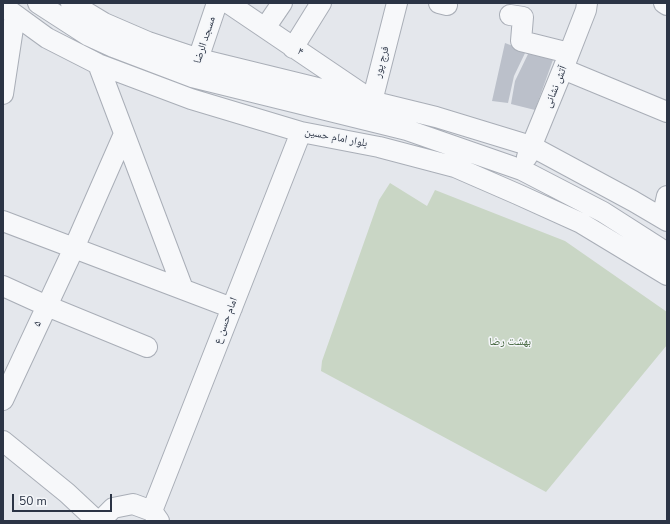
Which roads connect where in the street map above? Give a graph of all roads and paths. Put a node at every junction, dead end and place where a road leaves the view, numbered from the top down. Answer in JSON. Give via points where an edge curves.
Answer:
{"nodes":[{"id":1,"x":38,"y":3,"type":"edge"},
{"id":2,"x":71,"y":3,"type":"edge"},
{"id":3,"x":217,"y":3,"type":"edge"},
{"id":4,"x":228,"y":3,"type":"edge"},
{"id":5,"x":282,"y":3,"type":"edge"},
{"id":6,"x":321,"y":3,"type":"edge"},
{"id":7,"x":398,"y":3,"type":"edge"},
{"id":8,"x":587,"y":3,"type":"edge"},
{"id":9,"x":664,"y":3,"type":"edge"},
{"id":10,"x":667,"y":5,"type":"edge"},
{"id":11,"x":9,"y":10,"type":"edge"},
{"id":12,"x":510,"y":14,"type":"dead end"},
{"id":13,"x":265,"y":28,"type":"junction"},
{"id":14,"x":293,"y":48,"type":"junction"},
{"id":15,"x":199,"y":59,"type":"junction"},
{"id":16,"x":566,"y":61,"type":"junction"},
{"id":17,"x":98,"y":64,"type":"junction"},
{"id":18,"x":192,"y":77,"type":"junction"},
{"id":19,"x":3,"y":94,"type":"edge"},
{"id":20,"x":372,"y":100,"type":"junction"},
{"id":21,"x":667,"y":112,"type":"edge"},
{"id":22,"x":367,"y":120,"type":"junction"},
{"id":23,"x":301,"y":132,"type":"junction"},
{"id":24,"x":417,"y":133,"type":"junction"},
{"id":25,"x":124,"y":134,"type":"junction"},
{"id":26,"x":531,"y":146,"type":"junction"},
{"id":27,"x":412,"y":156,"type":"junction"},
{"id":28,"x":522,"y":170,"type":"junction"},
{"id":29,"x":667,"y":196,"type":"edge"},
{"id":30,"x":665,"y":220,"type":"edge"},
{"id":31,"x":3,"y":221,"type":"edge"},
{"id":32,"x":74,"y":248,"type":"junction"},
{"id":33,"x":667,"y":253,"type":"edge"},
{"id":34,"x":667,"y":275,"type":"edge"},
{"id":35,"x":3,"y":286,"type":"edge"},
{"id":36,"x":183,"y":289,"type":"junction"},
{"id":37,"x":47,"y":306,"type":"junction"},
{"id":38,"x":232,"y":308,"type":"junction"},
{"id":39,"x":147,"y":347,"type":"dead end"},
{"id":40,"x":3,"y":400,"type":"edge"},
{"id":41,"x":3,"y":441,"type":"edge"},
{"id":42,"x":155,"y":516,"type":"edge"},
{"id":43,"x":96,"y":521,"type":"edge"},
{"id":44,"x":100,"y":521,"type":"edge"}],
"edges":[{"from":1,"to":18,"type":"street","name":"بلوار امام حسین","via":[[89,36],[113,48]]},
{"from":2,"to":15,"type":"street","via":[[148,42]]},
{"from":3,"to":15,"type":"street","name":"مسجد الرضا"},
{"from":4,"to":13,"type":"street","name":"۴"},
{"from":5,"to":13,"type":"street"},
{"from":6,"to":14,"type":"street"},
{"from":7,"to":20,"type":"street","name":"فرج پور"},
{"from":8,"to":16,"type":"street","name":"آتش نشانی"},
{"from":9,"to":10,"type":"street"},
{"from":11,"to":17,"type":"street","name":"بلوار امام حسین","via":[[47,38]]},
{"from":11,"to":19,"type":"street"},
{"from":12,"to":16,"type":"street","via":[[523,16],[521,41]]},
{"from":13,"to":14,"type":"street","name":"۴"},
{"from":14,"to":20,"type":"street","name":"۴"},
{"from":15,"to":18,"type":"street","name":"مسجد الرضا"},
{"from":15,"to":20,"type":"street"},
{"from":16,"to":21,"type":"street"},
{"from":16,"to":26,"type":"street","name":"آتش نشانی"},
{"from":17,"to":23,"type":"street","name":"بلوار امام حسین","via":[[191,99]]},
{"from":17,"to":25,"type":"street"},
{"from":18,"to":22,"type":"street","name":"بلوار امام حسین"},
{"from":20,"to":22,"type":"street","name":"فرج پور"},
{"from":20,"to":26,"type":"street"},
{"from":22,"to":24,"type":"street","name":"بلوار امام حسین"},
{"from":23,"to":27,"type":"street","name":"بلوار امام حسین"},
{"from":23,"to":38,"type":"street","name":"امام حسن ع"},
{"from":24,"to":27,"type":"street"},
{"from":24,"to":28,"type":"street","name":"بلوار امام حسین"},
{"from":25,"to":32,"type":"street","name":"۵"},
{"from":25,"to":36,"type":"street"},
{"from":26,"to":28,"type":"street","name":"آتش نشانی"},
{"from":26,"to":30,"type":"street"},
{"from":27,"to":34,"type":"street","name":"بلوار امام حسین","via":[[454,167],[574,220]]},
{"from":28,"to":33,"type":"street","name":"بلوار امام حسین","via":[[604,212]]},
{"from":29,"to":30,"type":"street"},
{"from":31,"to":32,"type":"street"},
{"from":32,"to":36,"type":"street"},
{"from":32,"to":37,"type":"street","name":"۵"},
{"from":35,"to":37,"type":"street"},
{"from":36,"to":38,"type":"street"},
{"from":37,"to":39,"type":"street"},
{"from":37,"to":40,"type":"street","name":"۵"},
{"from":38,"to":42,"type":"street","name":"امام حسن ع"},
{"from":41,"to":43,"type":"street","via":[[67,493]]},
{"from":42,"to":44,"type":"street","via":[[133,504],[113,508]]}]}
